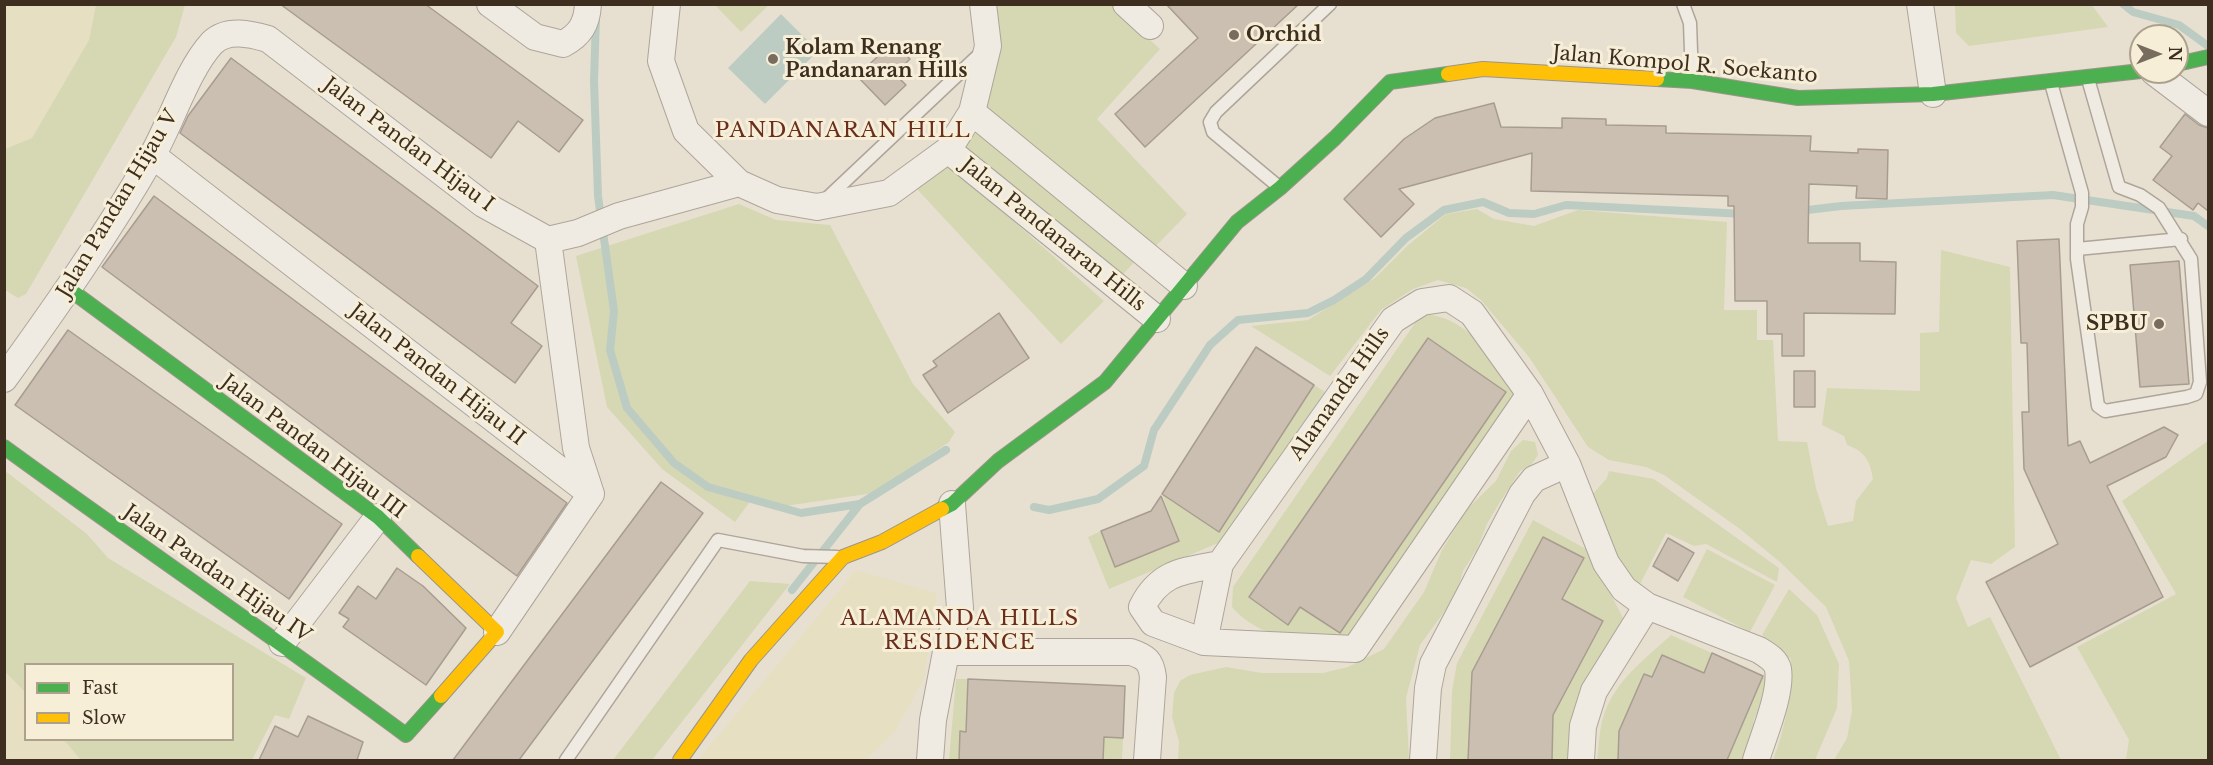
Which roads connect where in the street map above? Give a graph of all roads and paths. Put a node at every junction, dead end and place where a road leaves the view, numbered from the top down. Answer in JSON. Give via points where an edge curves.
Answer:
{"nodes":[{"id":1,"x":490,"y":4,"type":"edge"},
{"id":2,"x":588,"y":4,"type":"edge"},
{"id":3,"x":667,"y":4,"type":"edge"},
{"id":4,"x":983,"y":4,"type":"edge"},
{"id":5,"x":1126,"y":4,"type":"edge"},
{"id":6,"x":1330,"y":4,"type":"edge"},
{"id":7,"x":1683,"y":4,"type":"edge"},
{"id":8,"x":1920,"y":4,"type":"edge"},
{"id":9,"x":1150,"y":26,"type":"dead end"},
{"id":10,"x":268,"y":39,"type":"joint"},
{"id":11,"x":988,"y":46,"type":"junction"},
{"id":12,"x":2205,"y":58,"type":"edge"},
{"id":13,"x":2189,"y":61,"type":"edge"},
{"id":14,"x":2129,"y":73,"type":"edge"},
{"id":15,"x":2088,"y":78,"type":"junction"},
{"id":16,"x":1692,"y":81,"type":"junction"},
{"id":17,"x":2051,"y":82,"type":"junction"},
{"id":18,"x":2170,"y":84,"type":"edge"},
{"id":19,"x":1933,"y":94,"type":"junction"},
{"id":20,"x":972,"y":112,"type":"junction"},
{"id":21,"x":2208,"y":113,"type":"edge"},
{"id":22,"x":948,"y":150,"type":"junction"},
{"id":23,"x":152,"y":155,"type":"junction"},
{"id":24,"x":739,"y":183,"type":"junction"},
{"id":25,"x":1280,"y":188,"type":"junction"},
{"id":26,"x":817,"y":207,"type":"junction"},
{"id":27,"x":2181,"y":239,"type":"junction"},
{"id":28,"x":549,"y":240,"type":"junction"},
{"id":29,"x":2077,"y":249,"type":"junction"},
{"id":30,"x":1184,"y":286,"type":"junction"},
{"id":31,"x":69,"y":289,"type":"junction"},
{"id":32,"x":1157,"y":319,"type":"junction"},
{"id":33,"x":4,"y":379,"type":"edge"},
{"id":34,"x":1530,"y":394,"type":"junction"},
{"id":35,"x":4,"y":447,"type":"edge"},
{"id":36,"x":1568,"y":464,"type":"junction"},
{"id":37,"x":591,"y":494,"type":"junction"},
{"id":38,"x":952,"y":504,"type":"junction"},
{"id":39,"x":378,"y":517,"type":"junction"},
{"id":40,"x":843,"y":557,"type":"junction"},
{"id":41,"x":1220,"y":564,"type":"junction"},
{"id":42,"x":1647,"y":606,"type":"junction"},
{"id":43,"x":497,"y":632,"type":"junction"},
{"id":44,"x":1204,"y":642,"type":"junction"},
{"id":45,"x":282,"y":643,"type":"junction"},
{"id":46,"x":946,"y":652,"type":"junction"},
{"id":47,"x":566,"y":760,"type":"edge"},
{"id":48,"x":680,"y":760,"type":"edge"},
{"id":49,"x":930,"y":760,"type":"edge"},
{"id":50,"x":1147,"y":760,"type":"edge"},
{"id":51,"x":1423,"y":760,"type":"edge"},
{"id":52,"x":1581,"y":760,"type":"edge"},
{"id":53,"x":1756,"y":760,"type":"edge"}],
"edges":[{"from":1,"to":2,"type":"street","via":[[535,37],[563,44],[578,36]]},
{"from":3,"to":24,"type":"street","name":"Jalan Pandanaran Hills","via":[[661,61],[686,131]]},
{"from":4,"to":11,"type":"street","name":"Jalan Pandanaran Hills"},
{"from":5,"to":9,"type":"street"},
{"from":6,"to":25,"type":"lane","via":[[1224,104],[1210,122],[1213,132]]},
{"from":7,"to":16,"type":"lane","via":[[1690,23]]},
{"from":8,"to":19,"type":"street"},
{"from":10,"to":23,"type":"street","name":"Jalan Pandan Hijau V","via":[[247,33],[213,42]]},
{"from":10,"to":28,"type":"street","name":"Jalan Pandan Hijau I","via":[[483,204]]},
{"from":11,"to":20,"type":"street","name":"Jalan Pandanaran Hills"},
{"from":11,"to":26,"type":"lane"},
{"from":12,"to":13,"type":"main road"},
{"from":14,"to":15,"type":"main road","name":"Jalan Kompol R. Soekanto"},
{"from":15,"to":17,"type":"main road","name":"Jalan Kompol R. Soekanto"},
{"from":15,"to":27,"type":"lane","via":[[2119,187],[2140,195],[2162,212]]},
{"from":16,"to":19,"type":"main road","name":"Jalan Kompol R. Soekanto","via":[[1798,98]]},
{"from":16,"to":25,"type":"main road","name":"Jalan Kompol R. Soekanto","via":[[1483,69],[1390,82]]},
{"from":17,"to":19,"type":"main road","name":"Jalan Kompol R. Soekanto"},
{"from":17,"to":29,"type":"lane","via":[[2082,192]]},
{"from":18,"to":21,"type":"street"},
{"from":20,"to":22,"type":"street","name":"Jalan Pandanaran Hills"},
{"from":20,"to":30,"type":"street"},
{"from":22,"to":26,"type":"street","name":"Jalan Pandanaran Hills","via":[[889,194]]},
{"from":22,"to":32,"type":"street","name":"Jalan Pandanaran Hills"},
{"from":23,"to":31,"type":"street","name":"Jalan Pandan Hijau V"},
{"from":23,"to":37,"type":"street","name":"Jalan Pandan Hijau II"},
{"from":24,"to":26,"type":"street","name":"Jalan Pandanaran Hills","via":[[777,200]]},
{"from":24,"to":28,"type":"street"},
{"from":25,"to":30,"type":"main road","name":"Jalan Kompol R. Soekanto","via":[[1237,222]]},
{"from":27,"to":29,"type":"lane"},
{"from":27,"to":29,"type":"lane","via":[[2191,259],[2200,382],[2196,394],[2105,411],[2098,406]]},
{"from":28,"to":37,"type":"street","via":[[576,448]]},
{"from":30,"to":32,"type":"main road","name":"Jalan Kompol R. Soekanto"},
{"from":31,"to":33,"type":"street","name":"Jalan Pandan Hijau V"},
{"from":31,"to":39,"type":"main road","name":"Jalan Pandan Hijau III"},
{"from":32,"to":38,"type":"main road","name":"Jalan Kompol R. Soekanto","via":[[1105,382],[998,461]]},
{"from":34,"to":36,"type":"street","name":"Alamanda Hills"},
{"from":34,"to":41,"type":"street","name":"Alamanda Hills","via":[[1472,313],[1449,298],[1422,302],[1393,320]]},
{"from":34,"to":44,"type":"street","via":[[1355,649]]},
{"from":35,"to":45,"type":"main road","name":"Jalan Pandan Hijau IV"},
{"from":36,"to":42,"type":"street","name":"Alamanda Hills","via":[[1606,563],[1624,589]]},
{"from":36,"to":51,"type":"street","via":[[1534,479],[1522,494],[1433,664]]},
{"from":37,"to":43,"type":"street"},
{"from":38,"to":40,"type":"main road","name":"Jalan Kompol R. Soekanto","via":[[882,542]]},
{"from":38,"to":46,"type":"street","via":[[960,608]]},
{"from":39,"to":43,"type":"main road","name":"Jalan Pandan Hijau III"},
{"from":39,"to":45,"type":"street"},
{"from":40,"to":47,"type":"lane","via":[[803,556],[718,540]]},
{"from":40,"to":48,"type":"main road","name":"Jalan Kompol R. Soekanto","via":[[751,660]]},
{"from":41,"to":44,"type":"street","name":"Alamanda Hills"},
{"from":41,"to":44,"type":"street","via":[[1183,571],[1159,581],[1142,607],[1153,623]]},
{"from":42,"to":52,"type":"street","via":[[1594,691],[1583,726]]},
{"from":42,"to":53,"type":"street","name":"Alamanda Hills","via":[[1772,658],[1778,668],[1778,685]]},
{"from":43,"to":45,"type":"main road","name":"Jalan Pandan Hijau IV","via":[[406,735]]},
{"from":46,"to":49,"type":"street"},
{"from":46,"to":50,"type":"street","via":[[1131,652],[1144,657],[1151,664],[1153,676]]}]}
